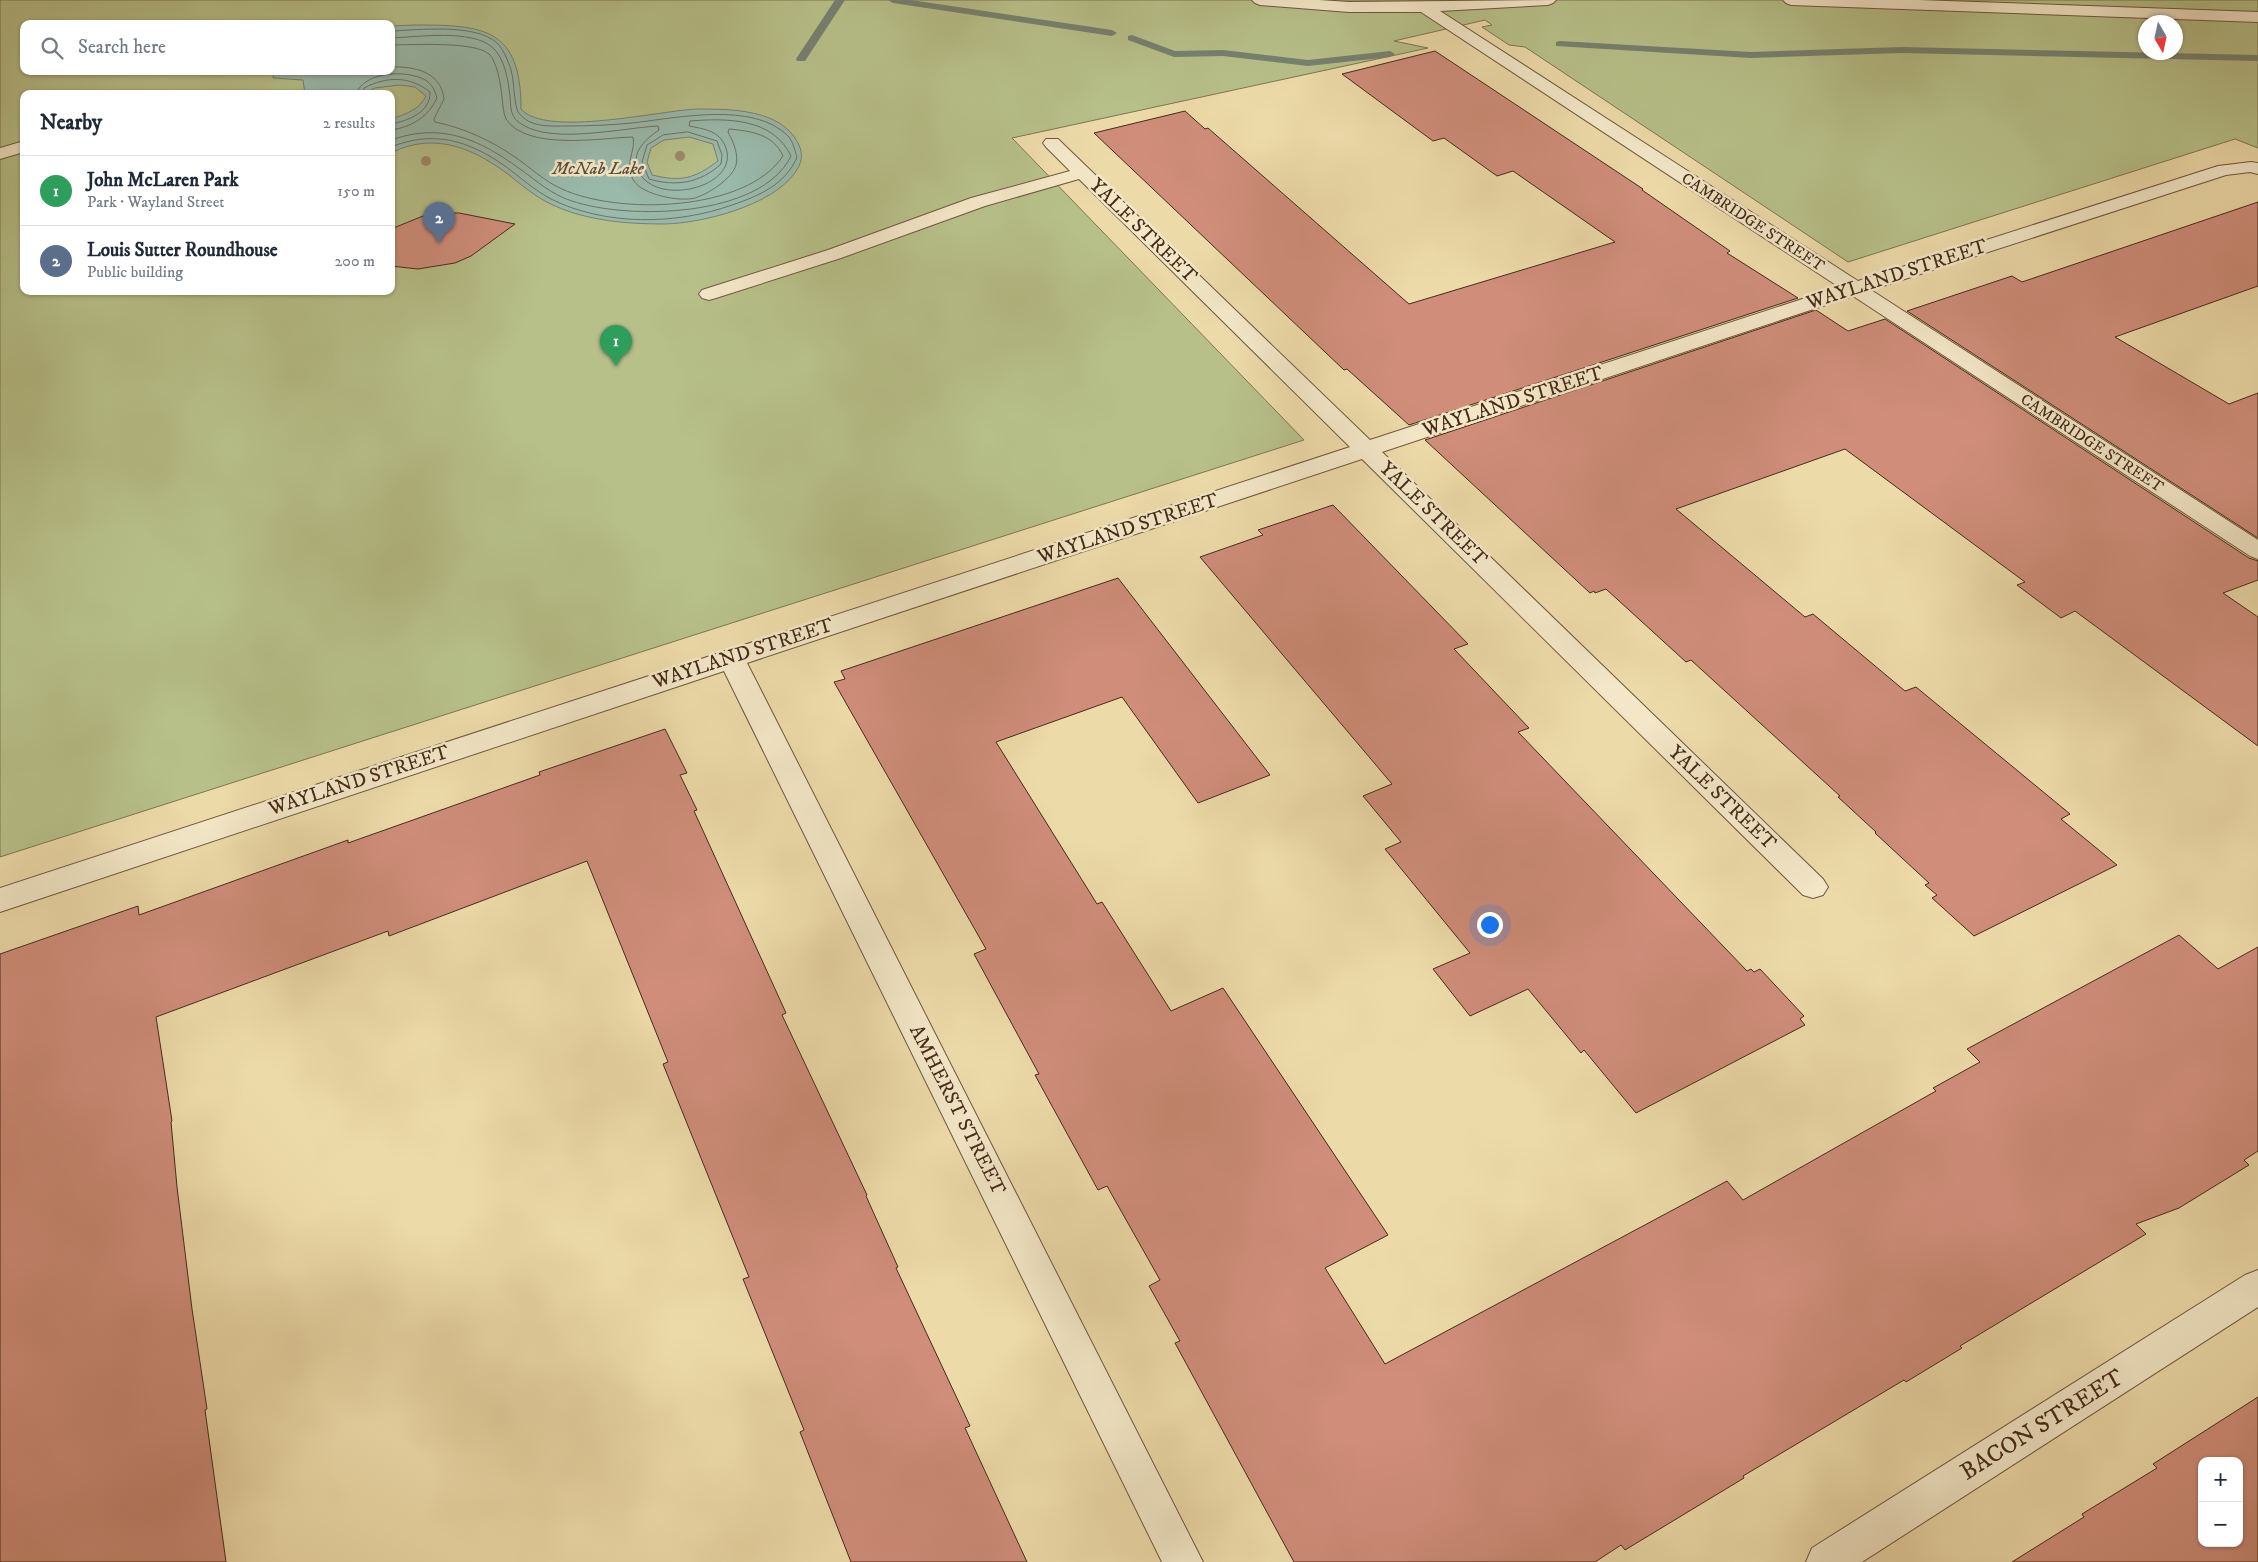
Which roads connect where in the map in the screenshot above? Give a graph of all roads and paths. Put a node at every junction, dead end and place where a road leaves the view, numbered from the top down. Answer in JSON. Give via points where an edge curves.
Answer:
{"nodes":[{"id":1,"x":1260,"y":0,"type":"edge"},
{"id":2,"x":1548,"y":0,"type":"edge"},
{"id":3,"x":1791,"y":0,"type":"edge"},
{"id":4,"x":1424,"y":8,"type":"junction"},
{"id":5,"x":2258,"y":17,"type":"edge"},
{"id":6,"x":1052,"y":143,"type":"dead end"},
{"id":7,"x":20,"y":147,"type":"edge"},
{"id":8,"x":0,"y":154,"type":"edge"},
{"id":9,"x":2258,"y":169,"type":"edge"},
{"id":10,"x":1083,"y":173,"type":"junction"},
{"id":11,"x":1856,"y":288,"type":"junction"},
{"id":12,"x":709,"y":294,"type":"dead end"},
{"id":13,"x":1368,"y":450,"type":"junction"},
{"id":14,"x":2258,"y":551,"type":"edge"},
{"id":15,"x":731,"y":658,"type":"junction"},
{"id":16,"x":1812,"y":887,"type":"dead end"},
{"id":17,"x":0,"y":900,"type":"edge"},
{"id":18,"x":2258,"y":1287,"type":"edge"},
{"id":19,"x":1183,"y":1562,"type":"edge"},
{"id":20,"x":1826,"y":1562,"type":"edge"}],
"edges":[{"from":1,"to":4,"type":"street","via":[[1349,7]]},
{"from":2,"to":4,"type":"street"},
{"from":3,"to":5,"type":"street"},
{"from":4,"to":11,"type":"street","name":"CAMBRIDGE STREET"},
{"from":6,"to":10,"type":"street","name":"YALE STREET"},
{"from":7,"to":8,"type":"street"},
{"from":9,"to":11,"type":"street","name":"WAYLAND STREET","via":[[2224,170]]},
{"from":10,"to":12,"type":"street","via":[[1044,181],[950,211],[800,266]]},
{"from":10,"to":13,"type":"street","name":"YALE STREET"},
{"from":11,"to":13,"type":"street","name":"WAYLAND STREET"},
{"from":11,"to":14,"type":"street","name":"CAMBRIDGE STREET"},
{"from":13,"to":15,"type":"street","name":"WAYLAND STREET"},
{"from":13,"to":16,"type":"street","name":"YALE STREET"},
{"from":15,"to":17,"type":"street","name":"WAYLAND STREET"},
{"from":15,"to":19,"type":"street","name":"AMHERST STREET"},
{"from":18,"to":20,"type":"street","name":"BACON STREET"}]}
